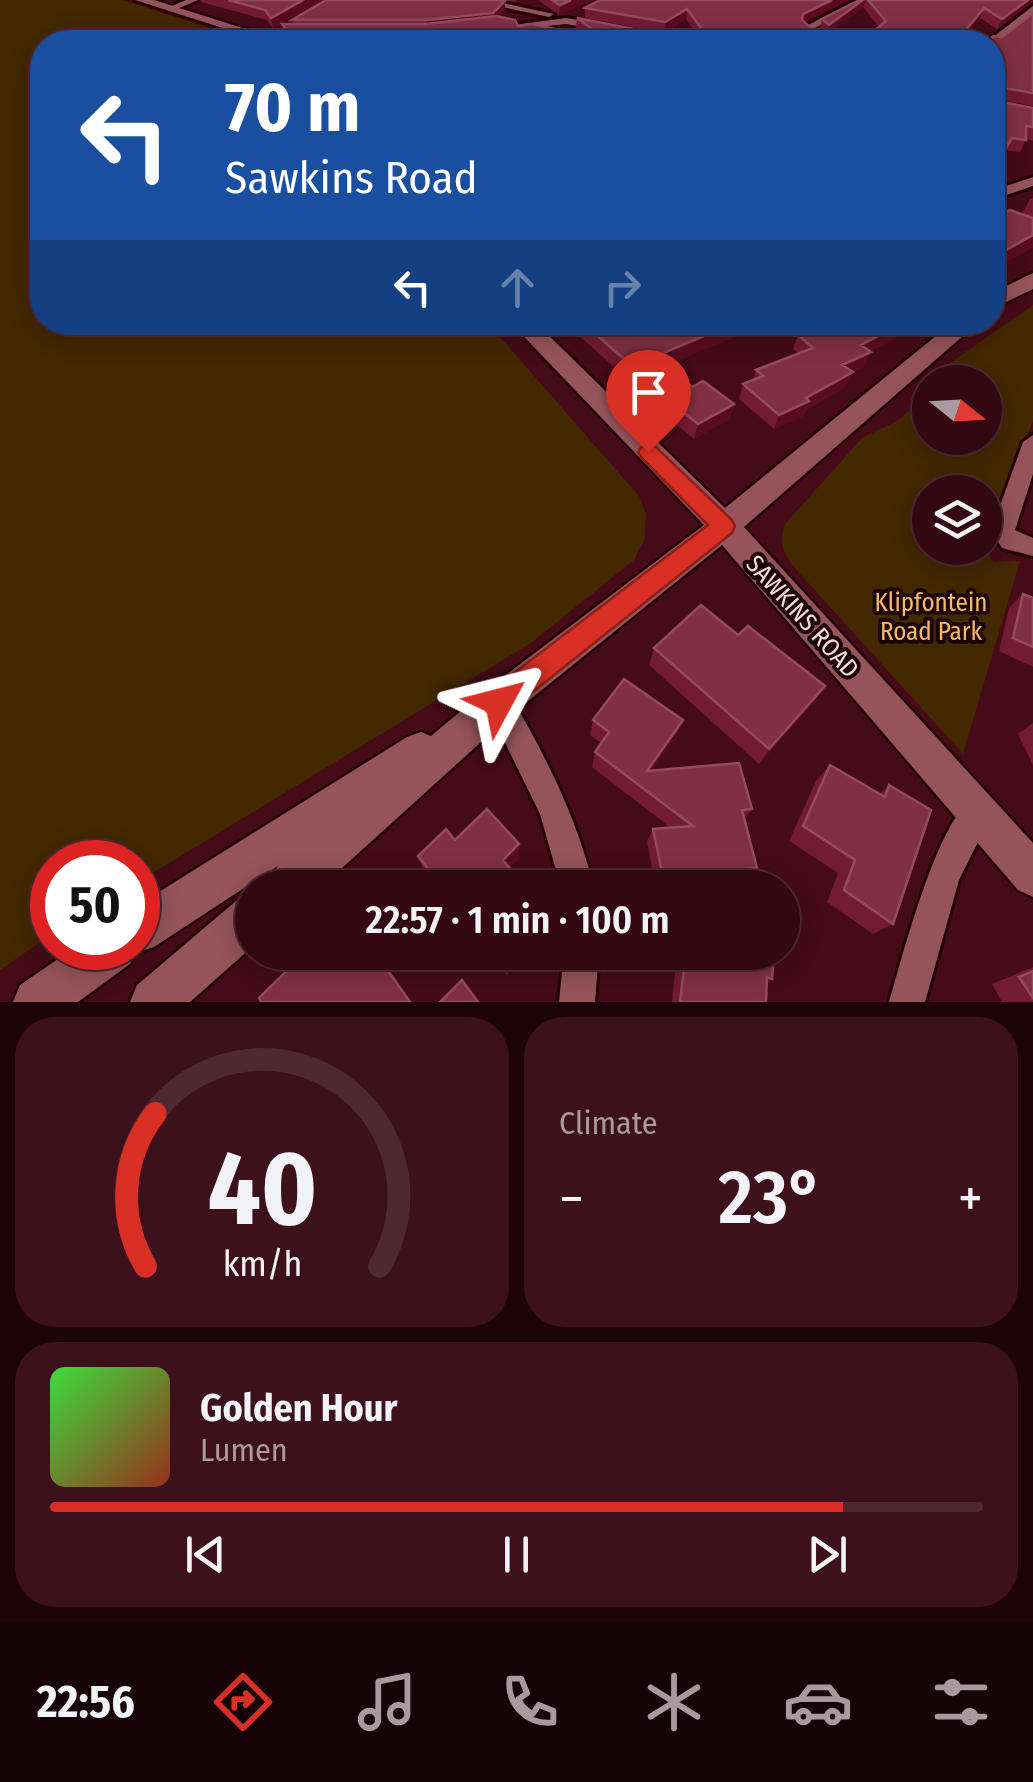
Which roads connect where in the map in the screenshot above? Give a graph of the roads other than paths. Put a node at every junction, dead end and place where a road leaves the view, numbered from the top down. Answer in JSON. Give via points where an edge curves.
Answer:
{"nodes":[{"id":1,"x":141,"y":0,"type":"edge"},
{"id":2,"x":194,"y":0,"type":"edge"},
{"id":3,"x":474,"y":0,"type":"edge"},
{"id":4,"x":864,"y":0,"type":"edge"},
{"id":5,"x":588,"y":8,"type":"edge"},
{"id":6,"x":169,"y":9,"type":"junction"},
{"id":7,"x":1033,"y":9,"type":"edge"},
{"id":8,"x":568,"y":20,"type":"junction"},
{"id":9,"x":292,"y":25,"type":"edge"},
{"id":10,"x":218,"y":30,"type":"edge"},
{"id":11,"x":282,"y":30,"type":"edge"},
{"id":12,"x":485,"y":30,"type":"edge"},
{"id":13,"x":548,"y":30,"type":"edge"},
{"id":14,"x":619,"y":30,"type":"edge"},
{"id":15,"x":809,"y":30,"type":"edge"},
{"id":16,"x":1005,"y":32,"type":"edge"},
{"id":17,"x":1033,"y":181,"type":"edge"},
{"id":18,"x":1005,"y":191,"type":"edge"},
{"id":19,"x":1033,"y":280,"type":"edge"},
{"id":20,"x":1005,"y":294,"type":"edge"},
{"id":21,"x":534,"y":335,"type":"edge"},
{"id":22,"x":952,"y":335,"type":"edge"},
{"id":23,"x":1033,"y":442,"type":"edge"},
{"id":24,"x":724,"y":526,"type":"junction"},
{"id":25,"x":1022,"y":544,"type":"edge"},
{"id":26,"x":499,"y":702,"type":"junction"},
{"id":27,"x":977,"y":812,"type":"junction"},
{"id":28,"x":308,"y":870,"type":"edge"},
{"id":29,"x":574,"y":870,"type":"edge"},
{"id":30,"x":1033,"y":875,"type":"edge"},
{"id":31,"x":160,"y":917,"type":"edge"},
{"id":32,"x":235,"y":932,"type":"edge"},
{"id":33,"x":83,"y":970,"type":"edge"},
{"id":34,"x":580,"y":970,"type":"edge"},
{"id":35,"x":37,"y":1002,"type":"edge"},
{"id":36,"x":154,"y":1002,"type":"edge"},
{"id":37,"x":577,"y":1002,"type":"edge"},
{"id":38,"x":906,"y":1002,"type":"edge"}],
"edges":[{"from":1,"to":6,"type":"main road"},
{"from":2,"to":6,"type":"street"},
{"from":3,"to":8,"type":"street"},
{"from":4,"to":15,"type":"street"},
{"from":5,"to":8,"type":"street"},
{"from":6,"to":10,"type":"main road"},
{"from":7,"to":16,"type":"street"},
{"from":8,"to":12,"type":"street"},
{"from":8,"to":13,"type":"street"},
{"from":8,"to":14,"type":"street"},
{"from":9,"to":11,"type":"street"},
{"from":17,"to":18,"type":"street"},
{"from":19,"to":20,"type":"main road"},
{"from":21,"to":24,"type":"main road","name":"SAWKINS ROAD"},
{"from":22,"to":24,"type":"main road"},
{"from":23,"to":25,"type":"street","via":[[1003,522],[1003,531]]},
{"from":24,"to":26,"type":"main road"},
{"from":24,"to":27,"type":"main road","name":"SAWKINS ROAD"},
{"from":26,"to":28,"type":"main road"},
{"from":26,"to":29,"type":"street","via":[[550,793]]},
{"from":26,"to":31,"type":"main road"},
{"from":27,"to":30,"type":"main road","name":"SAWKINS ROAD"},
{"from":27,"to":38,"type":"street","via":[[944,875]]},
{"from":32,"to":36,"type":"main road"},
{"from":33,"to":35,"type":"main road"},
{"from":34,"to":37,"type":"street"}]}
